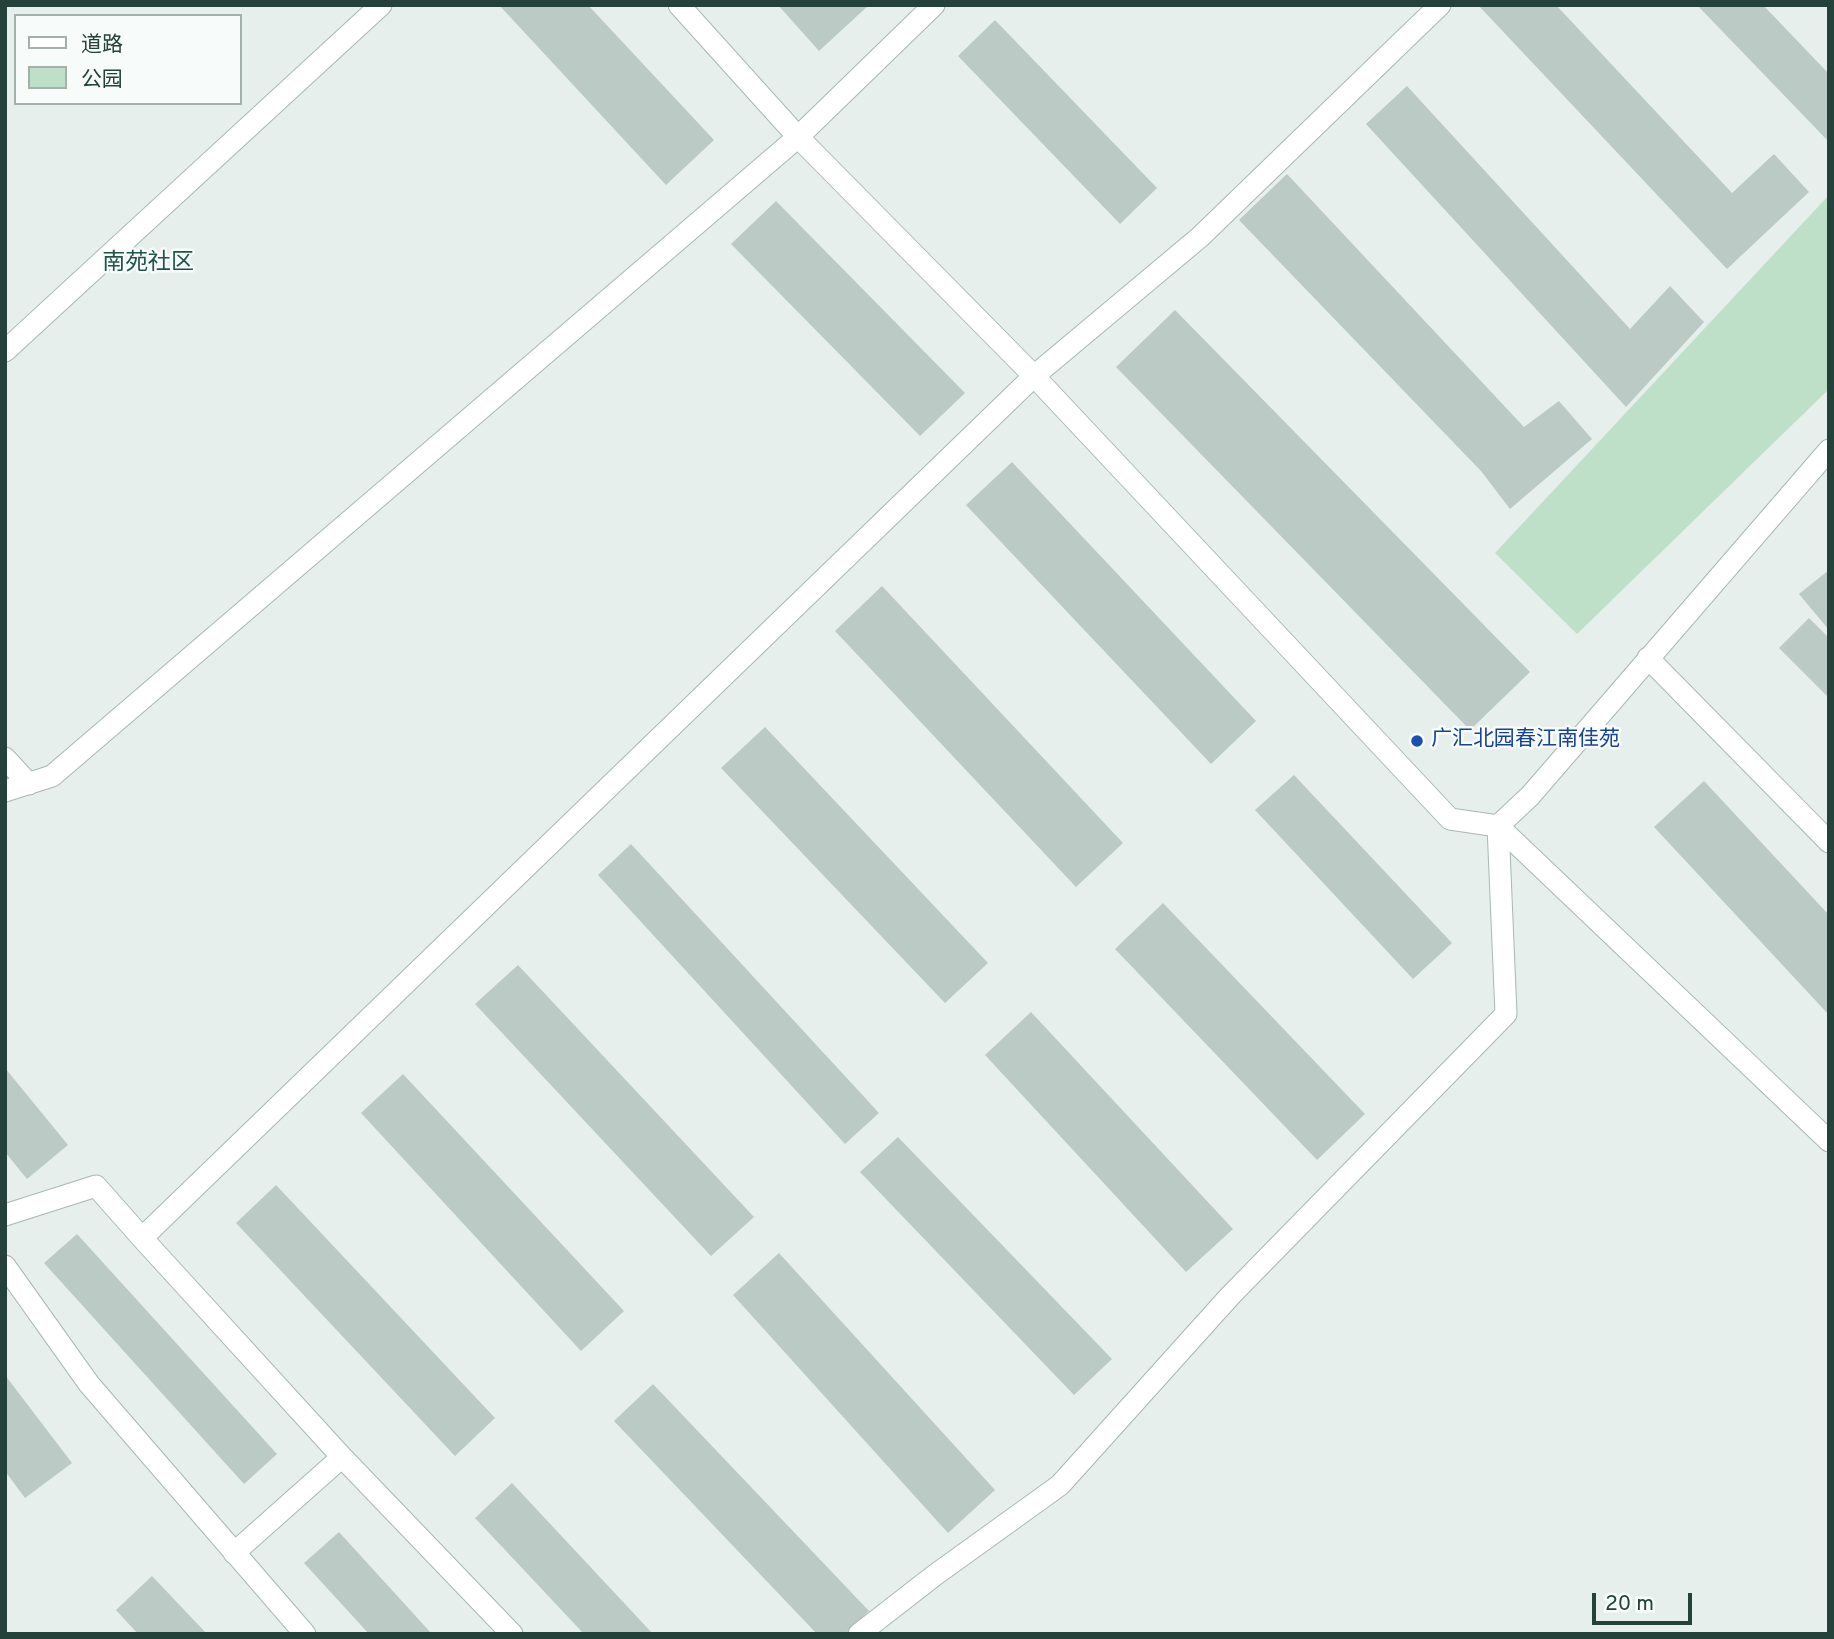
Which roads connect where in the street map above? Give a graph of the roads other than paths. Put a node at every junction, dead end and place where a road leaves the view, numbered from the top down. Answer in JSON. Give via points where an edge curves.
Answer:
{"nodes":[{"id":1,"x":381,"y":5,"type":"edge"},
{"id":2,"x":680,"y":5,"type":"edge"},
{"id":3,"x":934,"y":5,"type":"edge"},
{"id":4,"x":1440,"y":5,"type":"edge"},
{"id":5,"x":798,"y":137,"type":"junction"},
{"id":6,"x":5,"y":351,"type":"edge"},
{"id":7,"x":1034,"y":376,"type":"junction"},
{"id":8,"x":1829,"y":450,"type":"edge"},
{"id":9,"x":1648,"y":658,"type":"junction"},
{"id":10,"x":5,"y":758,"type":"edge"},
{"id":11,"x":29,"y":784,"type":"junction"},
{"id":12,"x":5,"y":791,"type":"edge"},
{"id":13,"x":1498,"y":825,"type":"junction"},
{"id":14,"x":1829,"y":842,"type":"edge"},
{"id":15,"x":1829,"y":1141,"type":"edge"},
{"id":16,"x":5,"y":1215,"type":"edge"},
{"id":17,"x":142,"y":1238,"type":"junction"},
{"id":18,"x":5,"y":1266,"type":"edge"},
{"id":19,"x":342,"y":1457,"type":"junction"},
{"id":20,"x":234,"y":1553,"type":"junction"},
{"id":21,"x":305,"y":1634,"type":"edge"},
{"id":22,"x":512,"y":1634,"type":"edge"},
{"id":23,"x":859,"y":1634,"type":"edge"}],
"edges":[{"from":1,"to":6,"type":"street"},
{"from":2,"to":5,"type":"street"},
{"from":3,"to":5,"type":"street"},
{"from":4,"to":7,"type":"street","via":[[1200,237]]},
{"from":5,"to":7,"type":"street"},
{"from":5,"to":11,"type":"street","via":[[52,776]]},
{"from":7,"to":13,"type":"street","via":[[1450,819]]},
{"from":7,"to":17,"type":"street"},
{"from":8,"to":9,"type":"street"},
{"from":9,"to":13,"type":"street","via":[[1530,796]]},
{"from":9,"to":14,"type":"street"},
{"from":10,"to":11,"type":"street"},
{"from":11,"to":12,"type":"street"},
{"from":13,"to":15,"type":"street"},
{"from":13,"to":23,"type":"street","via":[[1506,1014],[1230,1296],[1060,1485]]},
{"from":16,"to":17,"type":"street","via":[[96,1185]]},
{"from":17,"to":19,"type":"street"},
{"from":18,"to":20,"type":"street","via":[[89,1384]]},
{"from":19,"to":20,"type":"street"},
{"from":19,"to":22,"type":"street"},
{"from":20,"to":21,"type":"street"}]}
